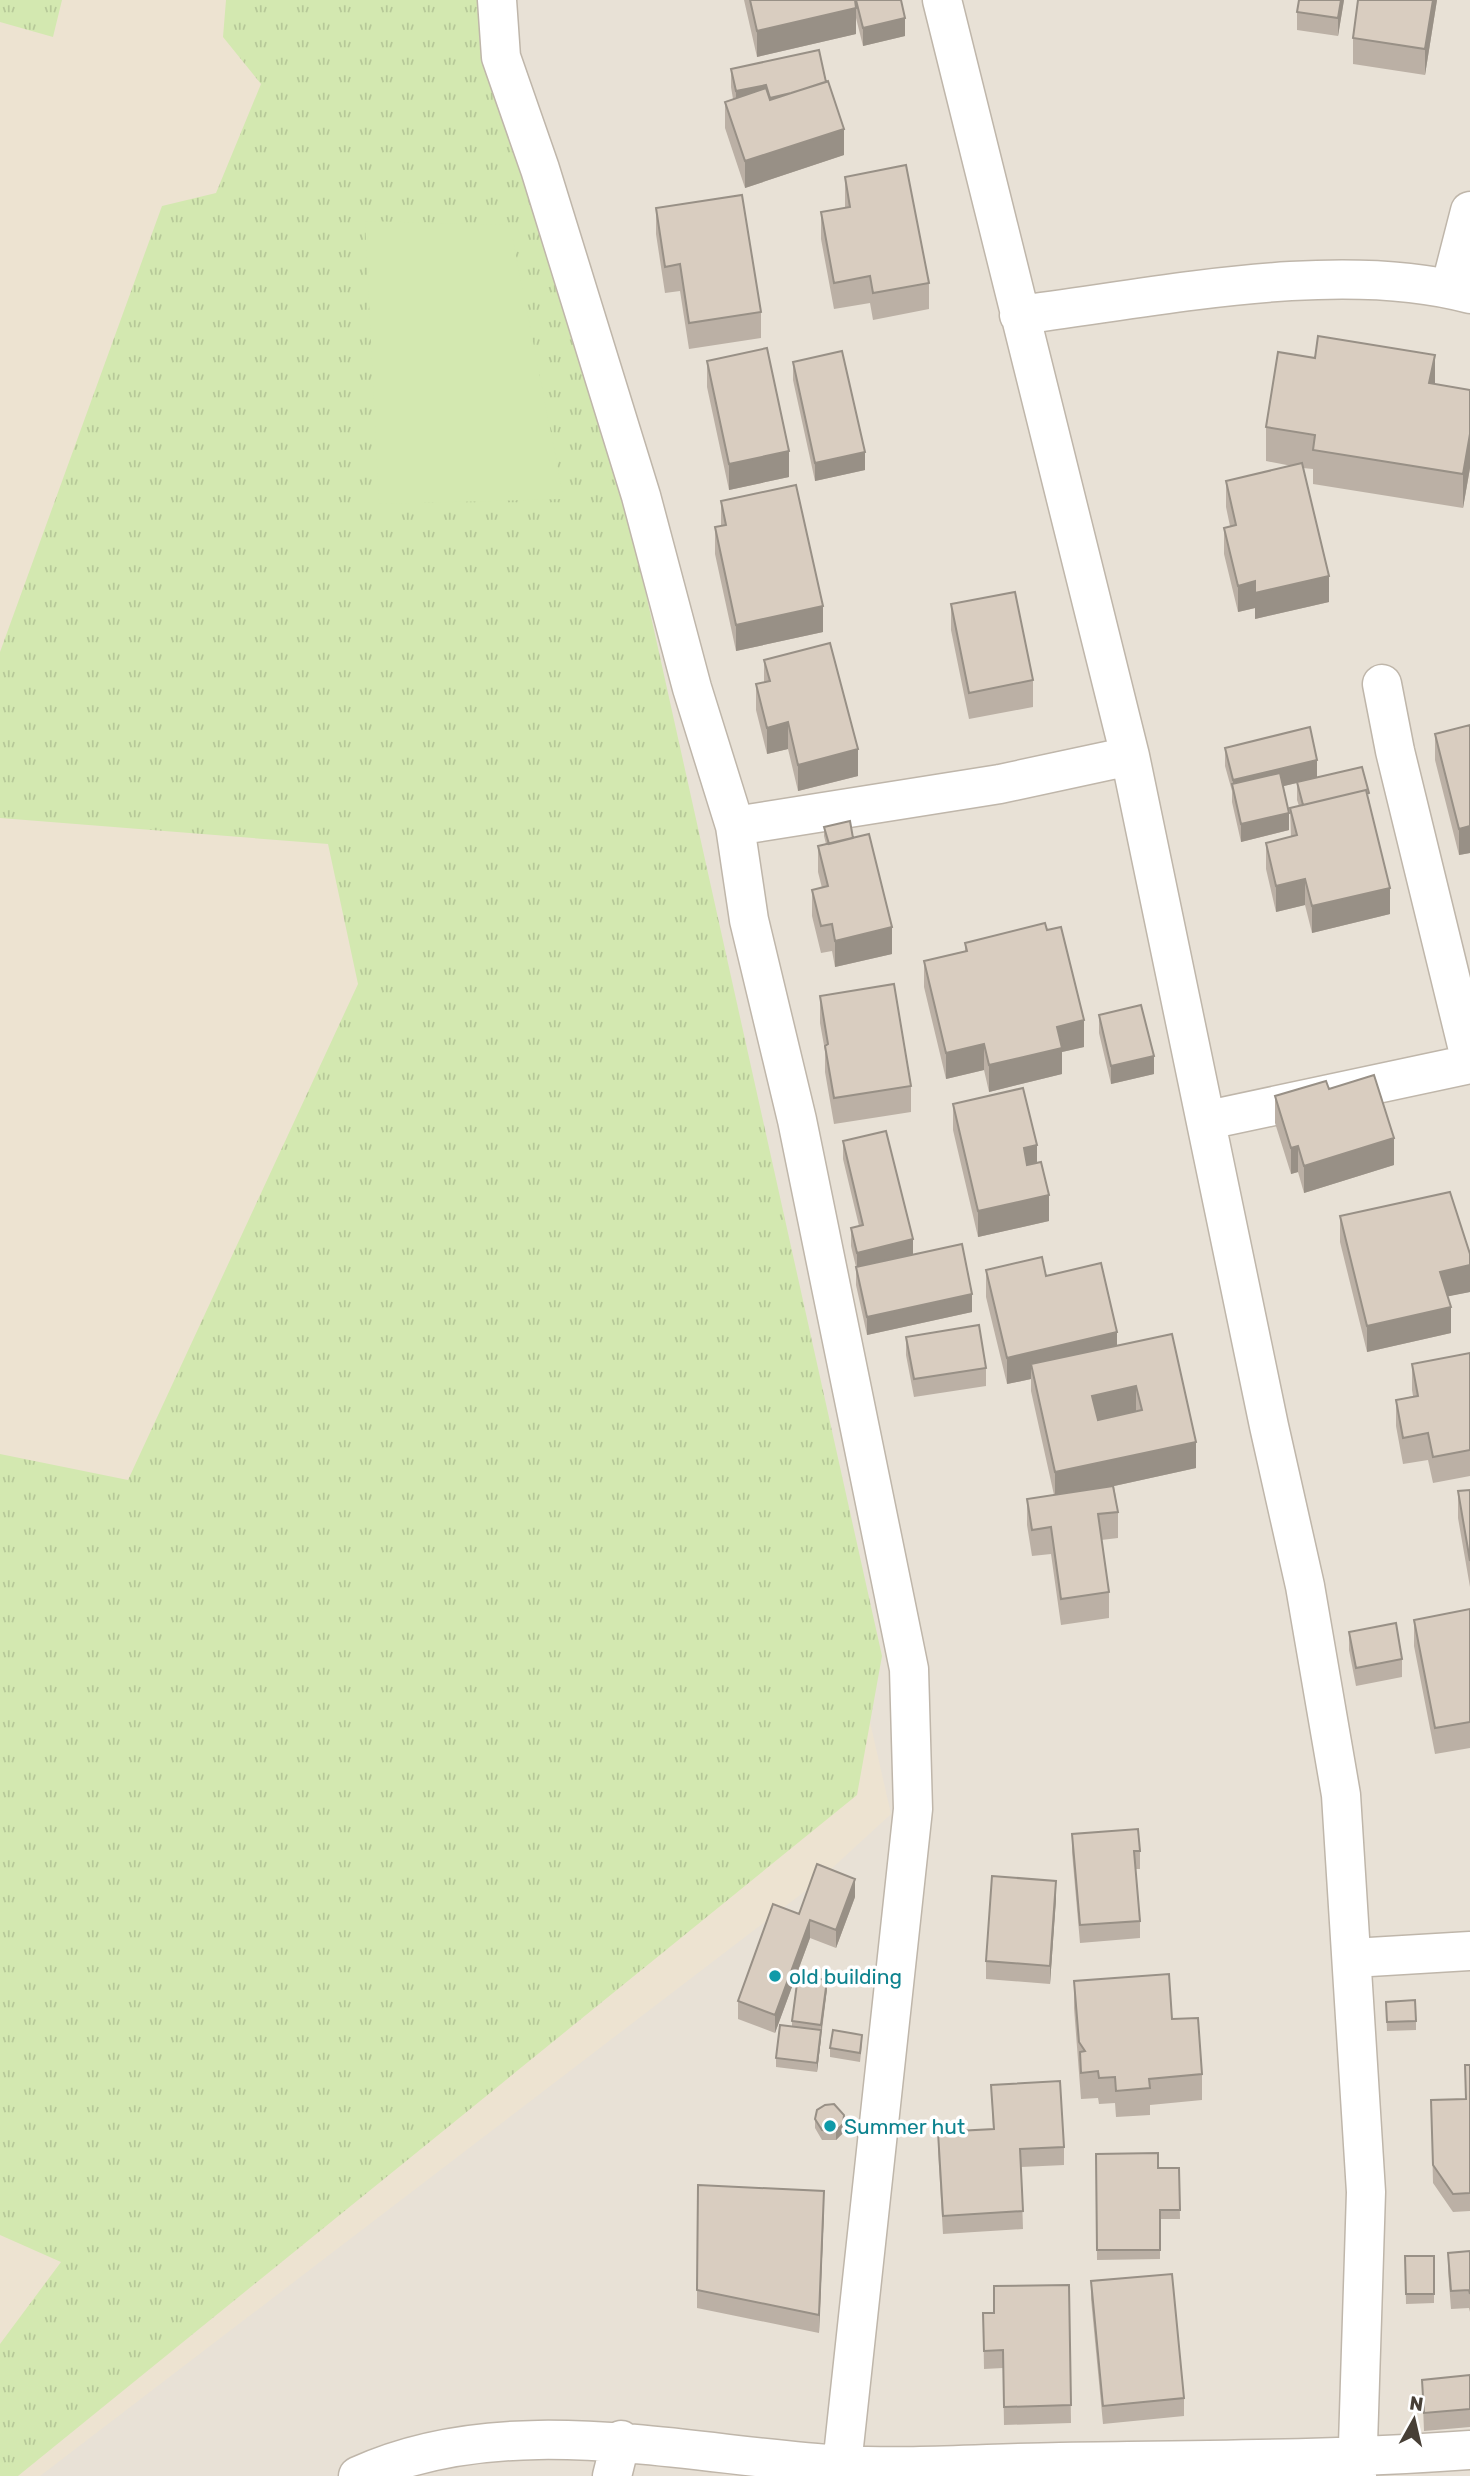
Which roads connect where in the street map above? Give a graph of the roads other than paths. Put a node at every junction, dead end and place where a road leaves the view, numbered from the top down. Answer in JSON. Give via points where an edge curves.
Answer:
{"nodes":[{"id":1,"x":497,"y":0,"type":"edge"},
{"id":2,"x":942,"y":0,"type":"edge"},
{"id":3,"x":1470,"y":211,"type":"edge"},
{"id":4,"x":1460,"y":292,"type":"edge"},
{"id":5,"x":1019,"y":315,"type":"junction"},
{"id":6,"x":1382,"y":684,"type":"dead end"},
{"id":7,"x":1130,"y":756,"type":"junction"},
{"id":8,"x":735,"y":826,"type":"junction"},
{"id":9,"x":1470,"y":1058,"type":"edge"},
{"id":10,"x":1470,"y":1064,"type":"edge"},
{"id":11,"x":1208,"y":1120,"type":"junction"},
{"id":12,"x":1470,"y":1951,"type":"edge"},
{"id":13,"x":1353,"y":1958,"type":"junction"},
{"id":14,"x":1470,"y":2450,"type":"edge"},
{"id":15,"x":617,"y":2458,"type":"edge"},
{"id":16,"x":842,"y":2465,"type":"junction"},
{"id":17,"x":1356,"y":2467,"type":"edge"},
{"id":18,"x":918,"y":2470,"type":"edge"},
{"id":19,"x":358,"y":2476,"type":"edge"}],
"edges":[{"from":1,"to":8,"type":"street","via":[[501,57],[641,496],[692,688]]},
{"from":2,"to":5,"type":"street"},
{"from":3,"to":4,"type":"street"},
{"from":4,"to":5,"type":"street","via":[[1339,278]]},
{"from":5,"to":7,"type":"street"},
{"from":6,"to":9,"type":"street"},
{"from":7,"to":8,"type":"street","via":[[1000,784]]},
{"from":7,"to":11,"type":"street"},
{"from":8,"to":16,"type":"street","via":[[749,920],[797,1120],[909,1669],[913,1809]]},
{"from":10,"to":11,"type":"street"},
{"from":11,"to":13,"type":"street","via":[[1314,1638],[1341,1795]]},
{"from":12,"to":13,"type":"street"},
{"from":13,"to":17,"type":"street","via":[[1366,2192]]},
{"from":14,"to":17,"type":"street"},
{"from":15,"to":16,"type":"street"},
{"from":15,"to":19,"type":"street","via":[[476,2444],[392,2460]]},
{"from":16,"to":18,"type":"street"},
{"from":17,"to":18,"type":"street"}]}
